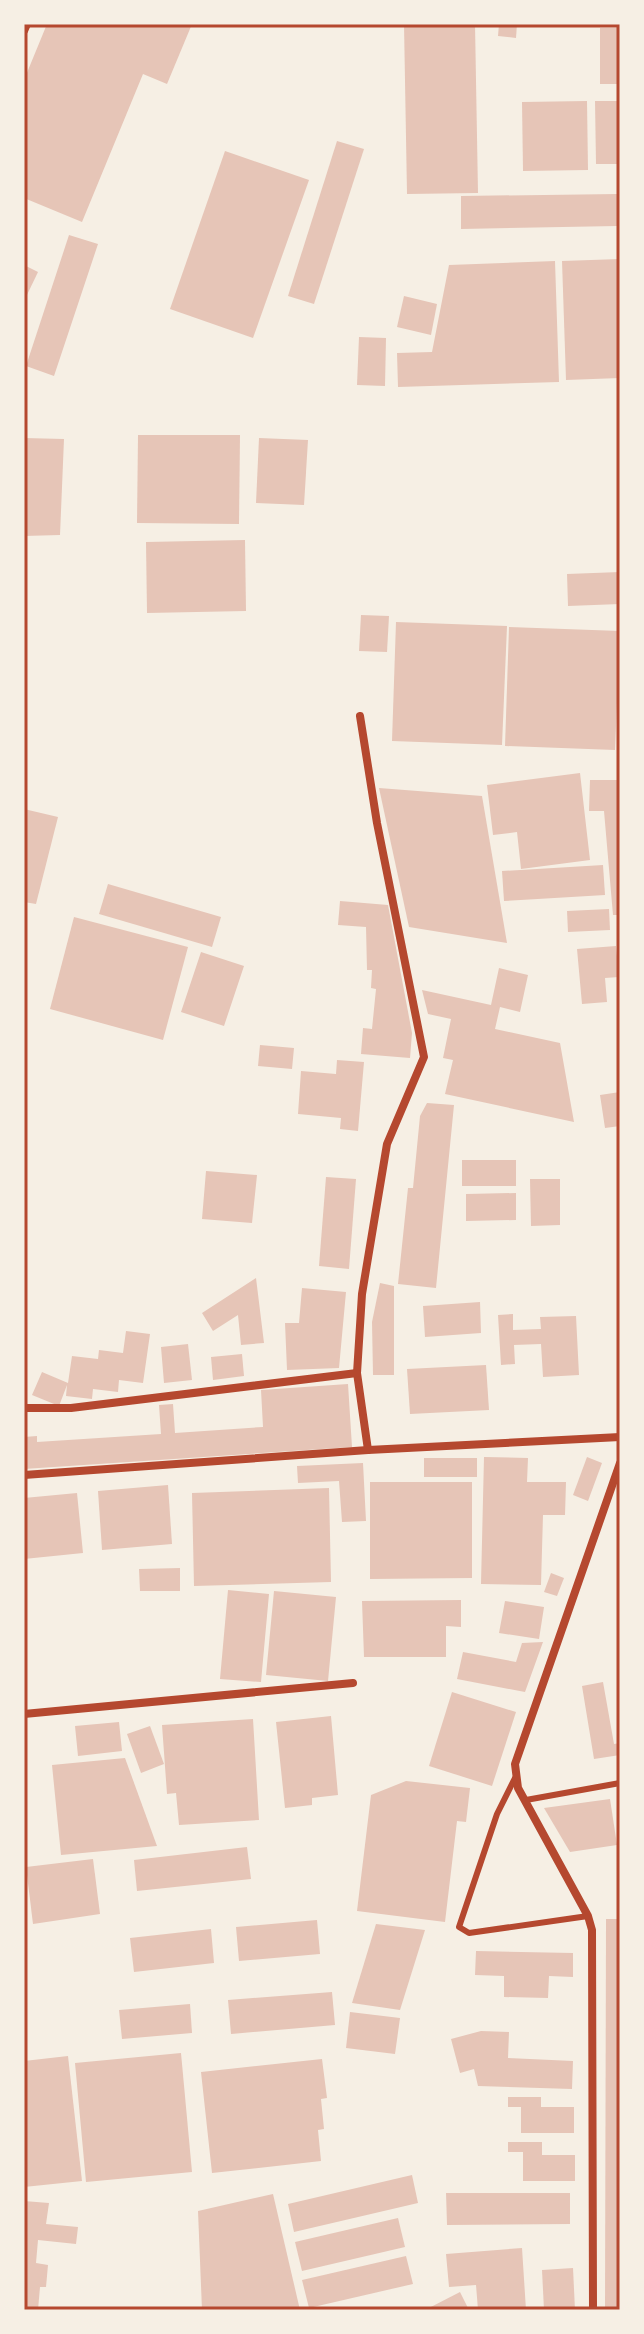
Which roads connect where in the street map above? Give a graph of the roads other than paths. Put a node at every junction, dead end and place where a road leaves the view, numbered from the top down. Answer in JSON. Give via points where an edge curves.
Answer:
{"nodes":[{"id":1,"x":27,"y":24,"type":"edge"},
{"id":2,"x":24,"y":31,"type":"edge"},
{"id":3,"x":360,"y":716,"type":"dead end"},
{"id":4,"x":357,"y":1373,"type":"junction"},
{"id":5,"x":24,"y":1408,"type":"edge"},
{"id":6,"x":620,"y":1437,"type":"edge"},
{"id":7,"x":368,"y":1450,"type":"junction"},
{"id":8,"x":620,"y":1463,"type":"edge"},
{"id":9,"x":24,"y":1475,"type":"edge"},
{"id":10,"x":353,"y":1683,"type":"dead end"},
{"id":11,"x":24,"y":1714,"type":"edge"},
{"id":12,"x":515,"y":1778,"type":"junction"},
{"id":13,"x":620,"y":1783,"type":"edge"},
{"id":14,"x":526,"y":1800,"type":"junction"},
{"id":15,"x":588,"y":1916,"type":"junction"},
{"id":16,"x":593,"y":2310,"type":"edge"}],
"edges":[{"from":1,"to":2,"type":"street"},
{"from":3,"to":4,"type":"street","via":[[424,1057],[382,1165],[362,1294]]},
{"from":4,"to":5,"type":"street","via":[[71,1408]]},
{"from":4,"to":7,"type":"street"},
{"from":6,"to":7,"type":"street"},
{"from":7,"to":9,"type":"street"},
{"from":8,"to":12,"type":"street","via":[[515,1764]]},
{"from":10,"to":11,"type":"street"},
{"from":12,"to":14,"type":"street"},
{"from":12,"to":15,"type":"lane","via":[[497,1814],[459,1927],[469,1933]]},
{"from":13,"to":14,"type":"lane"},
{"from":14,"to":15,"type":"street"},
{"from":15,"to":16,"type":"street"}]}
